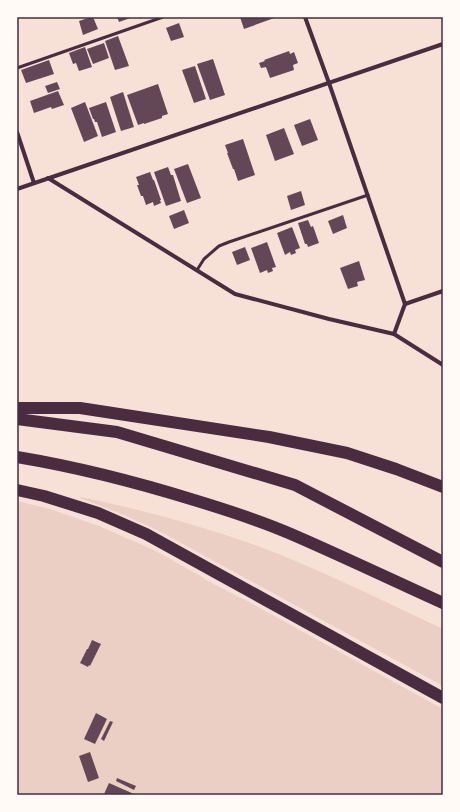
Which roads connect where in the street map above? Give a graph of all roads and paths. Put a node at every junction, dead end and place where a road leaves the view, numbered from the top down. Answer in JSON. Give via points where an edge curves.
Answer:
{"nodes":[{"id":1,"x":164,"y":17,"type":"edge"},
{"id":2,"x":305,"y":17,"type":"edge"},
{"id":3,"x":443,"y":44,"type":"edge"},
{"id":4,"x":17,"y":68,"type":"edge"},
{"id":5,"x":329,"y":83,"type":"junction"},
{"id":6,"x":17,"y":132,"type":"edge"},
{"id":7,"x":48,"y":178,"type":"junction"},
{"id":8,"x":34,"y":183,"type":"junction"},
{"id":9,"x":17,"y":189,"type":"edge"},
{"id":10,"x":368,"y":195,"type":"junction"},
{"id":11,"x":197,"y":270,"type":"junction"},
{"id":12,"x":443,"y":291,"type":"edge"},
{"id":13,"x":405,"y":304,"type":"junction"},
{"id":14,"x":394,"y":334,"type":"junction"},
{"id":15,"x":443,"y":365,"type":"edge"},
{"id":16,"x":17,"y":408,"type":"edge"},
{"id":17,"x":17,"y":420,"type":"edge"},
{"id":18,"x":17,"y":457,"type":"edge"},
{"id":19,"x":443,"y":487,"type":"edge"},
{"id":20,"x":17,"y":490,"type":"edge"},
{"id":21,"x":443,"y":562,"type":"edge"},
{"id":22,"x":443,"y":603,"type":"edge"},
{"id":23,"x":443,"y":698,"type":"edge"}],
"edges":[{"from":1,"to":4,"type":"lane"},
{"from":2,"to":5,"type":"street"},
{"from":3,"to":5,"type":"street"},
{"from":5,"to":7,"type":"street"},
{"from":5,"to":10,"type":"street"},
{"from":6,"to":8,"type":"street"},
{"from":7,"to":8,"type":"street"},
{"from":7,"to":11,"type":"street"},
{"from":8,"to":9,"type":"street"},
{"from":10,"to":11,"type":"lane","via":[[219,246],[204,259]]},
{"from":10,"to":13,"type":"street"},
{"from":11,"to":14,"type":"street","via":[[235,294]]},
{"from":12,"to":13,"type":"street"},
{"from":13,"to":14,"type":"street"},
{"from":14,"to":15,"type":"street"},
{"from":16,"to":19,"type":"highway","via":[[80,408],[269,437],[347,453]]},
{"from":17,"to":21,"type":"highway","via":[[117,432],[295,485]]},
{"from":18,"to":22,"type":"highway","via":[[121,478],[239,514],[291,534]]},
{"from":20,"to":23,"type":"highway","via":[[98,513],[146,534]]}]}
